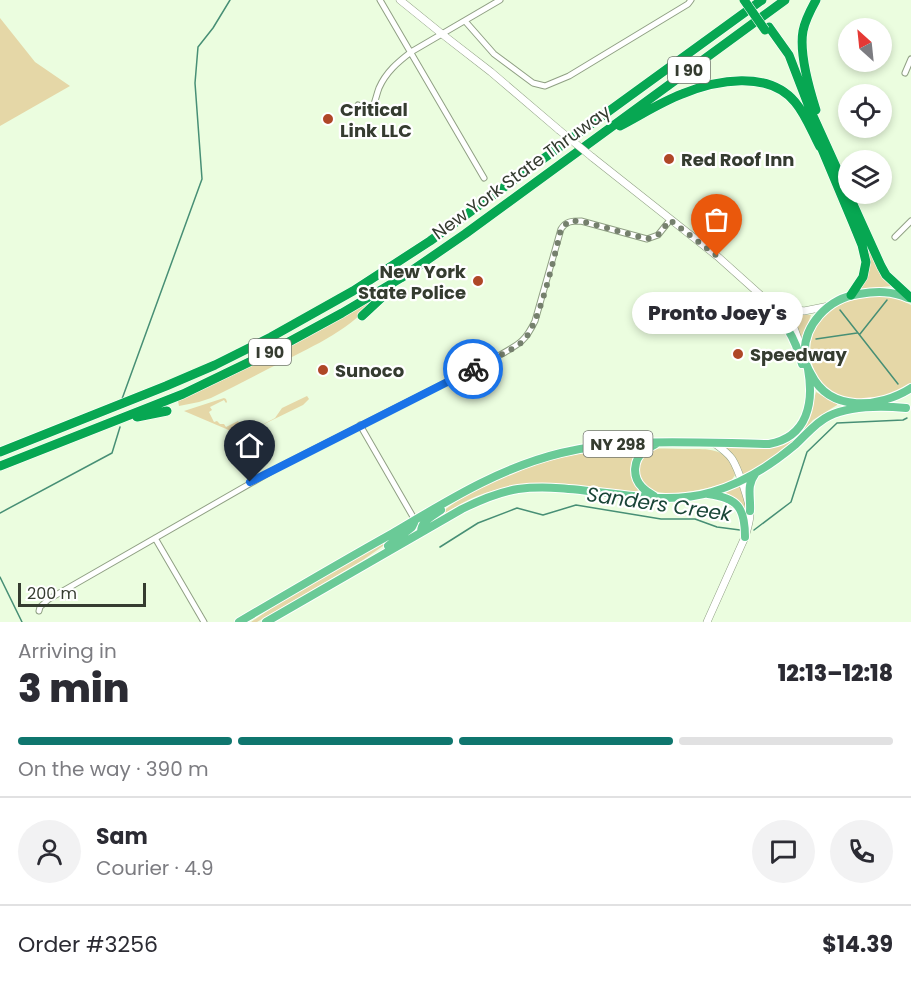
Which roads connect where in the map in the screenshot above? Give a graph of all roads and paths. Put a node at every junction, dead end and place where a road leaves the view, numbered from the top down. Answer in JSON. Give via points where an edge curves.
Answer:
{"nodes":[{"id":1,"x":380,"y":0,"type":"edge"},
{"id":2,"x":400,"y":0,"type":"edge"},
{"id":3,"x":500,"y":0,"type":"edge"},
{"id":4,"x":691,"y":0,"type":"edge"},
{"id":5,"x":744,"y":0,"type":"edge"},
{"id":6,"x":785,"y":0,"type":"edge"},
{"id":7,"x":816,"y":0,"type":"edge"},
{"id":8,"x":757,"y":1,"type":"edge"},
{"id":9,"x":465,"y":21,"type":"junction"},
{"id":10,"x":767,"y":28,"type":"junction"},
{"id":11,"x":442,"y":34,"type":"junction"},
{"id":12,"x":411,"y":52,"type":"junction"},
{"id":13,"x":911,"y":59,"type":"edge"},
{"id":14,"x":905,"y":73,"type":"dead end"},
{"id":15,"x":358,"y":105,"type":"dead end"},
{"id":16,"x":593,"y":140,"type":"junction"},
{"id":17,"x":827,"y":153,"type":"junction"},
{"id":18,"x":484,"y":178,"type":"dead end"},
{"id":19,"x":670,"y":220,"type":"junction"},
{"id":20,"x":911,"y":221,"type":"edge"},
{"id":21,"x":896,"y":237,"type":"dead end"},
{"id":22,"x":881,"y":266,"type":"junction"},
{"id":23,"x":414,"y":269,"type":"junction"},
{"id":24,"x":911,"y":292,"type":"edge"},
{"id":25,"x":851,"y":295,"type":"junction"},
{"id":26,"x":765,"y":299,"type":"junction"},
{"id":27,"x":911,"y":299,"type":"edge"},
{"id":28,"x":774,"y":306,"type":"junction"},
{"id":29,"x":829,"y":306,"type":"junction"},
{"id":30,"x":362,"y":316,"type":"dead end"},
{"id":31,"x":805,"y":357,"type":"junction"},
{"id":32,"x":808,"y":369,"type":"junction"},
{"id":33,"x":911,"y":388,"type":"edge"},
{"id":34,"x":810,"y":397,"type":"junction"},
{"id":35,"x":874,"y":403,"type":"junction"},
{"id":36,"x":855,"y":404,"type":"junction"},
{"id":37,"x":908,"y":410,"type":"edge"},
{"id":38,"x":167,"y":411,"type":"dead end"},
{"id":39,"x":117,"y":420,"type":"junction"},
{"id":40,"x":360,"y":425,"type":"junction"},
{"id":41,"x":658,"y":443,"type":"junction"},
{"id":42,"x":714,"y":443,"type":"junction"},
{"id":43,"x":0,"y":452,"type":"edge"},
{"id":44,"x":786,"y":452,"type":"junction"},
{"id":45,"x":0,"y":466,"type":"edge"},
{"id":46,"x":755,"y":474,"type":"junction"},
{"id":47,"x":741,"y":480,"type":"junction"},
{"id":48,"x":472,"y":487,"type":"junction"},
{"id":49,"x":704,"y":494,"type":"junction"},
{"id":50,"x":656,"y":497,"type":"junction"},
{"id":51,"x":750,"y":511,"type":"junction"},
{"id":52,"x":415,"y":520,"type":"junction"},
{"id":53,"x":421,"y":532,"type":"junction"},
{"id":54,"x":745,"y":537,"type":"junction"},
{"id":55,"x":154,"y":538,"type":"junction"},
{"id":56,"x":364,"y":565,"type":"junction"},
{"id":57,"x":274,"y":602,"type":"junction"},
{"id":58,"x":39,"y":611,"type":"dead end"},
{"id":59,"x":204,"y":622,"type":"edge"},
{"id":60,"x":239,"y":622,"type":"edge"},
{"id":61,"x":248,"y":622,"type":"edge"},
{"id":62,"x":266,"y":622,"type":"edge"},
{"id":63,"x":706,"y":622,"type":"edge"}],
"edges":[{"from":1,"to":12,"type":"street"},
{"from":2,"to":11,"type":"street"},
{"from":3,"to":9,"type":"street"},
{"from":4,"to":9,"type":"street","via":[[569,76],[545,86],[533,83],[494,54]]},
{"from":5,"to":10,"type":"highway","bridge":true},
{"from":6,"to":16,"type":"highway","name":"New York State Thruway","number":"I 90"},
{"from":7,"to":17,"type":"highway","via":[[802,44]]},
{"from":8,"to":10,"type":"highway"},
{"from":8,"to":43,"type":"highway","name":"New York State Thruway","number":"I 90","via":[[448,229],[353,291],[215,364]]},
{"from":9,"to":11,"type":"street"},
{"from":10,"to":17,"type":"highway"},
{"from":11,"to":12,"type":"street"},
{"from":11,"to":19,"type":"street","bridge":true},
{"from":12,"to":15,"type":"street","via":[[390,70],[373,109]]},
{"from":12,"to":18,"type":"street"},
{"from":13,"to":14,"type":"street"},
{"from":16,"to":17,"type":"highway","via":[[683,93],[720,83],[761,82],[776,87],[794,101]]},
{"from":16,"to":23,"type":"highway","name":"New York State Thruway","number":"I 90"},
{"from":17,"to":22,"type":"highway"},
{"from":17,"to":25,"type":"highway","via":[[866,262],[863,277]]},
{"from":19,"to":26,"type":"street"},
{"from":19,"to":40,"type":"street","via":[[658,235],[647,239],[569,221],[561,229],[535,321],[522,342]]},
{"from":20,"to":21,"type":"street"},
{"from":22,"to":24,"type":"highway"},
{"from":22,"to":27,"type":"highway"},
{"from":23,"to":30,"type":"highway"},
{"from":23,"to":39,"type":"highway","name":"New York State Thruway","number":"I 90","via":[[274,350],[183,394]]},
{"from":25,"to":27,"type":"main road","number":"NY 298","via":[[881,291]]},
{"from":25,"to":29,"type":"main road","number":"NY 298"},
{"from":26,"to":28,"type":"street"},
{"from":26,"to":34,"type":"main road","via":[[792,336]]},
{"from":28,"to":29,"type":"street","via":[[804,311]]},
{"from":28,"to":31,"type":"street","via":[[794,328]]},
{"from":29,"to":31,"type":"main road","number":"NY 298","via":[[810,330]]},
{"from":31,"to":32,"type":"main road","number":"NY 298"},
{"from":32,"to":34,"type":"main road","number":"NY 298"},
{"from":32,"to":36,"type":"main road","via":[[822,389],[838,400]]},
{"from":33,"to":35,"type":"main road"},
{"from":34,"to":42,"type":"main road","number":"NY 298","via":[[801,425],[781,441]]},
{"from":35,"to":36,"type":"main road"},
{"from":35,"to":37,"type":"main road","via":[[894,404]]},
{"from":36,"to":44,"type":"main road","via":[[826,413]]},
{"from":37,"to":44,"type":"main road","via":[[889,407],[837,412]]},
{"from":38,"to":39,"type":"highway"},
{"from":39,"to":45,"type":"highway","name":"New York State Thruway","number":"I 90"},
{"from":40,"to":52,"type":"street"},
{"from":40,"to":55,"type":"street"},
{"from":41,"to":42,"type":"main road","number":"NY 298"},
{"from":41,"to":48,"type":"main road","number":"NY 298","via":[[619,444],[562,453]]},
{"from":41,"to":50,"type":"main road","via":[[639,457],[635,471],[642,488]]},
{"from":42,"to":47,"type":"street","via":[[733,460]]},
{"from":44,"to":46,"type":"main road"},
{"from":46,"to":47,"type":"main road"},
{"from":46,"to":51,"type":"main road","via":[[749,486]]},
{"from":47,"to":49,"type":"main road"},
{"from":47,"to":51,"type":"street"},
{"from":48,"to":52,"type":"main road","number":"NY 298"},
{"from":48,"to":53,"type":"main road","via":[[423,524]]},
{"from":49,"to":50,"type":"main road"},
{"from":49,"to":54,"type":"main road","via":[[718,495],[740,508]]},
{"from":50,"to":53,"type":"main road","via":[[519,489],[483,499]]},
{"from":51,"to":54,"type":"street"},
{"from":52,"to":53,"type":"street"},
{"from":52,"to":56,"type":"main road","via":[[412,527]]},
{"from":52,"to":57,"type":"main road","number":"NY 298"},
{"from":53,"to":56,"type":"main road"},
{"from":54,"to":63,"type":"street"},
{"from":55,"to":58,"type":"street","via":[[49,599]]},
{"from":55,"to":59,"type":"street"},
{"from":56,"to":62,"type":"main road"},
{"from":57,"to":60,"type":"main road","number":"NY 298"},
{"from":57,"to":61,"type":"main road"}]}
